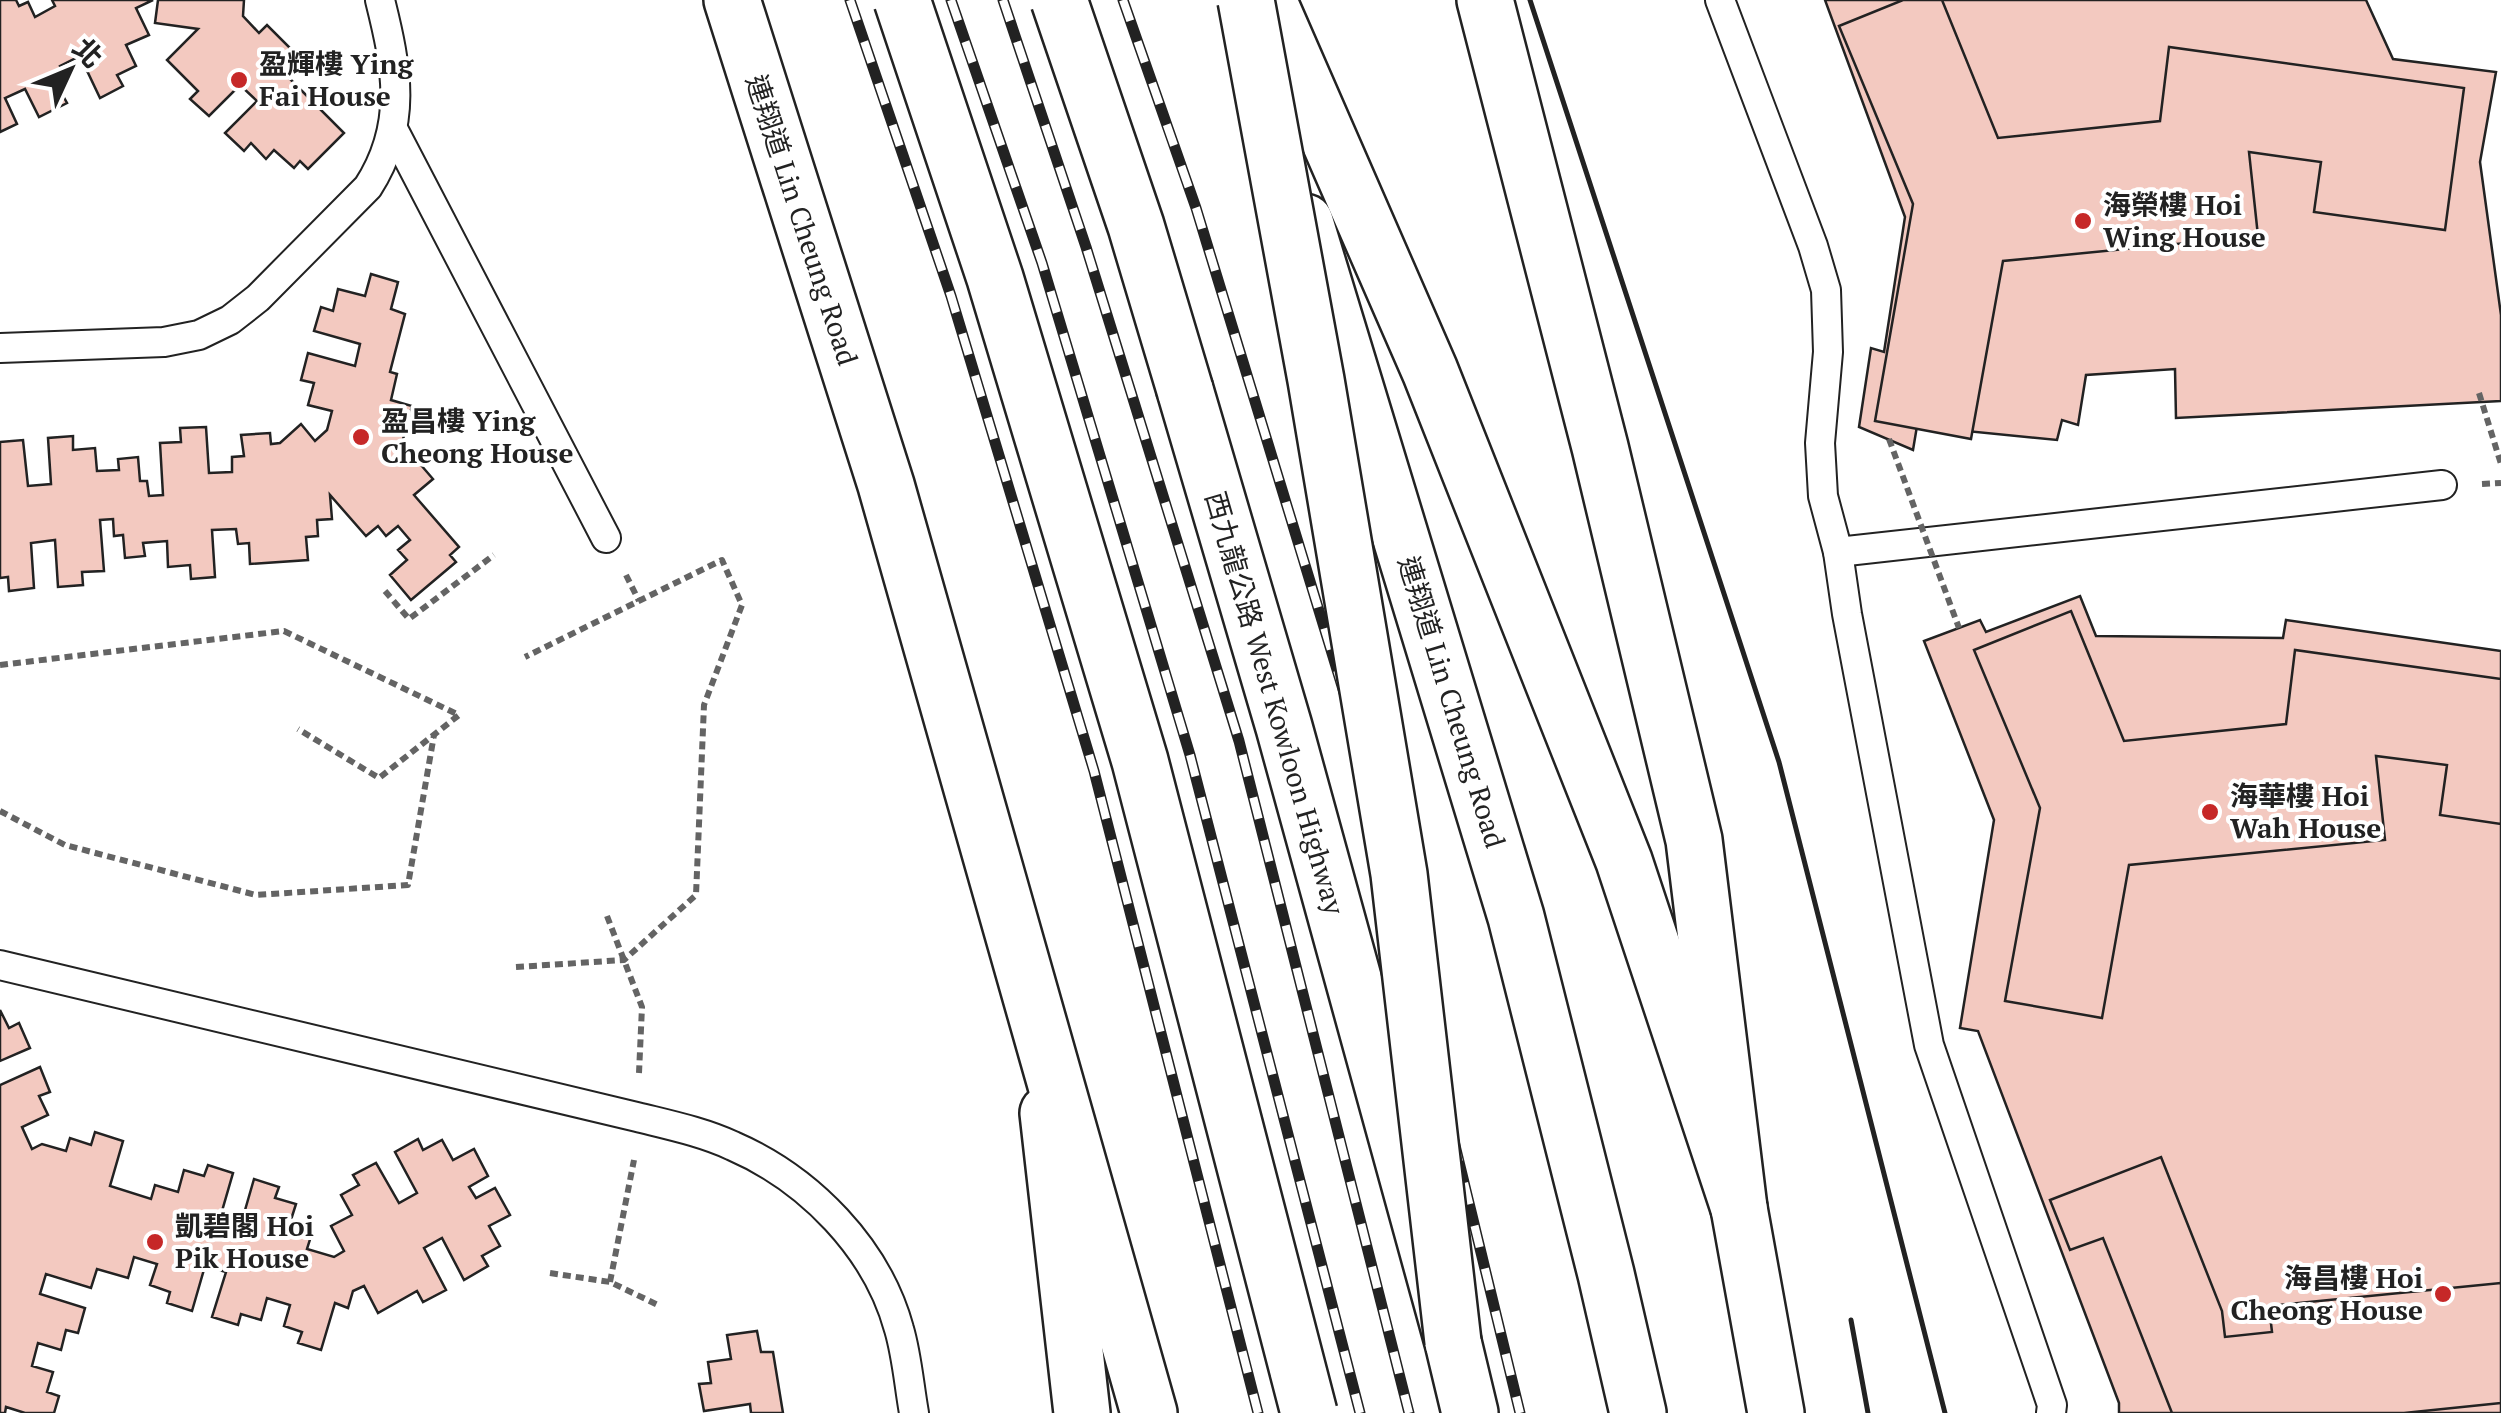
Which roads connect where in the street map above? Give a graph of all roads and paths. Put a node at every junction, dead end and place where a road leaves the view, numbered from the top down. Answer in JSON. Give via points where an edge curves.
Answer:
{"nodes":[{"id":1,"x":380,"y":0,"type":"edge"},
{"id":2,"x":732,"y":0,"type":"edge"},
{"id":3,"x":902,"y":0,"type":"edge"},
{"id":4,"x":1059,"y":0,"type":"edge"},
{"id":5,"x":1235,"y":0,"type":"edge"},
{"id":6,"x":1246,"y":0,"type":"edge"},
{"id":7,"x":1268,"y":0,"type":"edge"},
{"id":8,"x":1484,"y":0,"type":"edge"},
{"id":9,"x":1720,"y":0,"type":"edge"},
{"id":10,"x":394,"y":131,"type":"junction"},
{"id":11,"x":0,"y":348,"type":"edge"},
{"id":12,"x":2480,"y":394,"type":"dead end"},
{"id":13,"x":1889,"y":439,"type":"dead end"},
{"id":14,"x":2501,"y":464,"type":"edge"},
{"id":15,"x":2442,"y":485,"type":"dead end"},
{"id":16,"x":606,"y":538,"type":"dead end"},
{"id":17,"x":1838,"y":552,"type":"junction"},
{"id":18,"x":494,"y":555,"type":"dead end"},
{"id":19,"x":385,"y":591,"type":"dead end"},
{"id":20,"x":1959,"y":628,"type":"dead end"},
{"id":21,"x":525,"y":657,"type":"dead end"},
{"id":22,"x":0,"y":664,"type":"edge"},
{"id":23,"x":298,"y":728,"type":"dead end"},
{"id":24,"x":434,"y":734,"type":"junction"},
{"id":25,"x":0,"y":811,"type":"edge"},
{"id":26,"x":607,"y":916,"type":"dead end"},
{"id":27,"x":624,"y":960,"type":"junction"},
{"id":28,"x":0,"y":965,"type":"edge"},
{"id":29,"x":516,"y":967,"type":"dead end"},
{"id":30,"x":1037,"y":1016,"type":"junction"},
{"id":31,"x":637,"y":1117,"type":"junction"},
{"id":32,"x":1739,"y":1208,"type":"junction"},
{"id":33,"x":550,"y":1273,"type":"dead end"},
{"id":34,"x":610,"y":1282,"type":"junction"},
{"id":35,"x":658,"y":1305,"type":"dead end"},
{"id":36,"x":1453,"y":1342,"type":"junction"},
{"id":37,"x":914,"y":1413,"type":"edge"},
{"id":38,"x":1082,"y":1413,"type":"edge"},
{"id":39,"x":1148,"y":1413,"type":"edge"},
{"id":40,"x":1309,"y":1413,"type":"edge"},
{"id":41,"x":1470,"y":1413,"type":"edge"},
{"id":42,"x":1638,"y":1413,"type":"edge"},
{"id":43,"x":1776,"y":1413,"type":"edge"},
{"id":44,"x":2051,"y":1413,"type":"edge"}],
"edges":[{"from":1,"to":10,"type":"lane","via":[[394,60]]},
{"from":2,"to":30,"type":"main road","name":"連翔道 Lin Cheung Road","via":[[886,485]]},
{"from":3,"to":40,"type":"main road","bridge":true,"via":[[995,278],[1140,760]]},
{"from":4,"to":36,"type":"main road","name":"西九龍公路 West Kowloon Highway","bridge":true,"via":[[1136,226],[1257,634]]},
{"from":5,"to":42,"type":"main road","name":"連翔道 Lin Cheung Road","via":[[1516,917]]},
{"from":6,"to":36,"type":"main road","bridge":true,"via":[[1398,874]]},
{"from":7,"to":32,"type":"main road","via":[[1430,372],[1624,861]]},
{"from":8,"to":32,"type":"main road","via":[[1694,840]]},
{"from":9,"to":17,"type":"lane","via":[[1826,290],[1820,443],[1823,496]]},
{"from":10,"to":11,"type":"lane","via":[[368,187],[230,320],[164,342]]},
{"from":10,"to":16,"type":"lane"},
{"from":12,"to":14,"type":"path"},
{"from":13,"to":20,"type":"path","bridge":true},
{"from":15,"to":17,"type":"lane"},
{"from":17,"to":44,"type":"lane","via":[[1929,1045]]},
{"from":18,"to":19,"type":"path","via":[[409,619]]},
{"from":21,"to":27,"type":"path","via":[[722,560],[742,605],[704,705],[696,895]]},
{"from":22,"to":24,"type":"path","via":[[284,631],[459,715]]},
{"from":23,"to":24,"type":"path","via":[[379,778]]},
{"from":24,"to":25,"type":"path","via":[[408,885],[256,895],[65,845]]},
{"from":26,"to":27,"type":"path"},
{"from":27,"to":29,"type":"path"},
{"from":27,"to":31,"type":"path","via":[[642,1007]]},
{"from":28,"to":31,"type":"lane"},
{"from":30,"to":38,"type":"main road","name":"連翔道 Lin Cheung Road"},
{"from":30,"to":39,"type":"main road","name":"連翔道 Lin Cheung Road"},
{"from":31,"to":34,"type":"path"},
{"from":31,"to":37,"type":"lane","via":[[732,1145],[817,1200],[880,1281],[899,1328]]},
{"from":32,"to":43,"type":"main road"},
{"from":33,"to":34,"type":"path"},
{"from":34,"to":35,"type":"path"},
{"from":36,"to":41,"type":"main road","name":"西九龍公路 West Kowloon Highway"}]}
